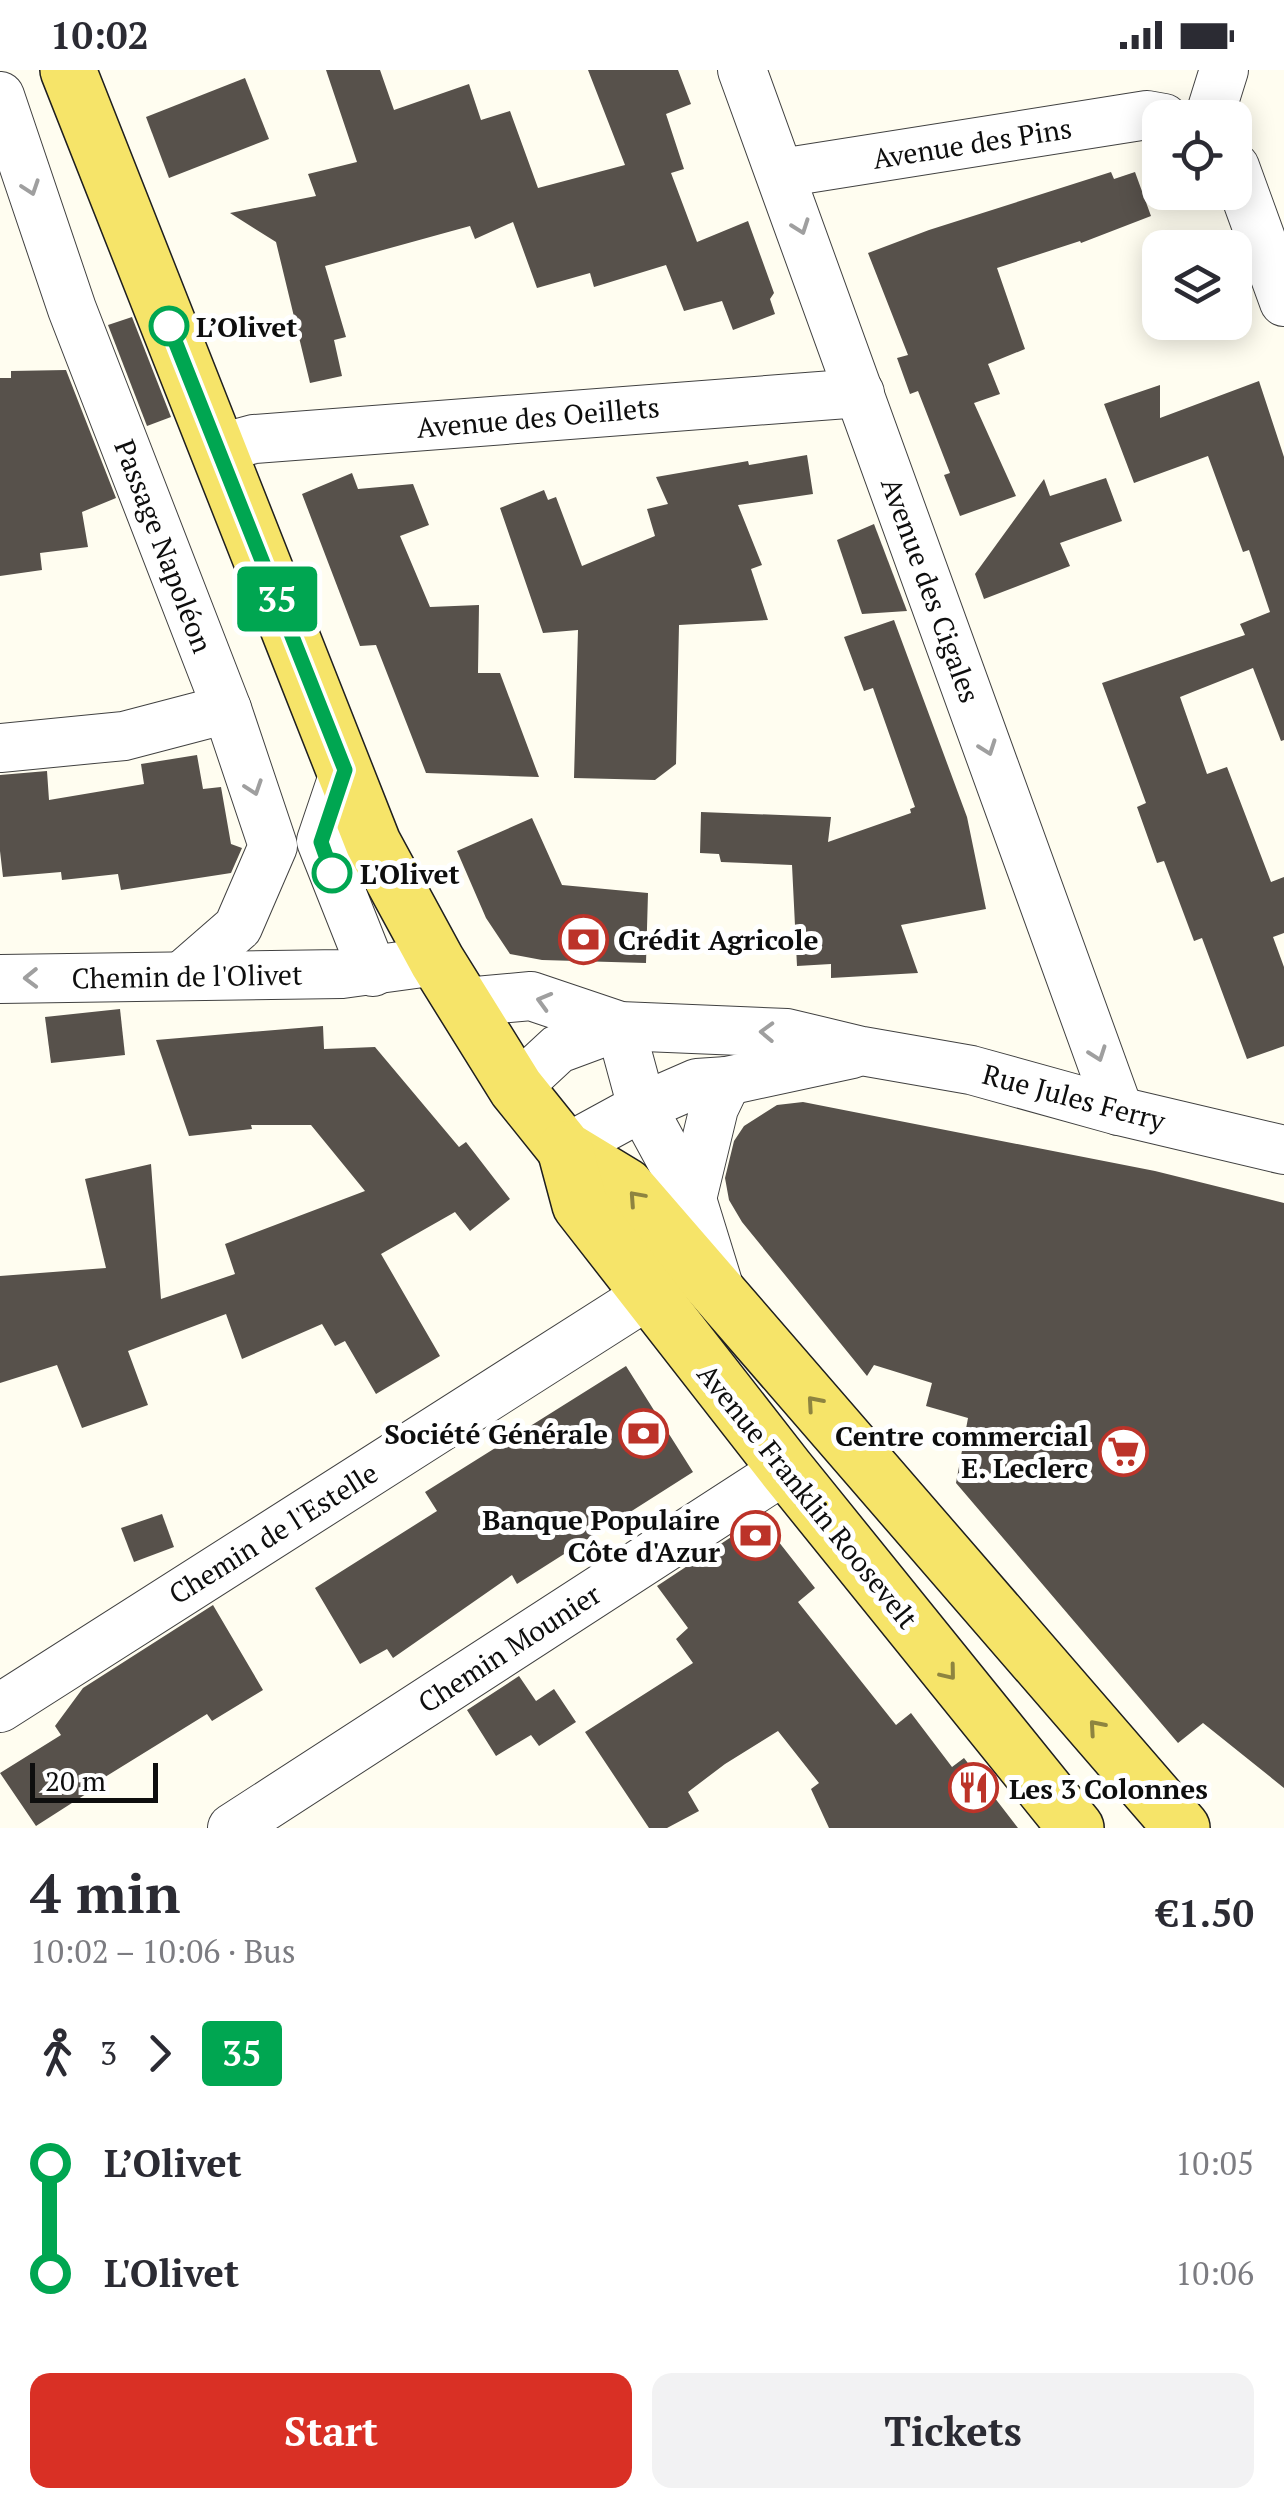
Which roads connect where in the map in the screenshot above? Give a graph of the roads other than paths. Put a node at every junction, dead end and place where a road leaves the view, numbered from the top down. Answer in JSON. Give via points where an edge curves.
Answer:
{"nodes":[{"id":1,"x":68,"y":70,"type":"edge"},
{"id":2,"x":742,"y":70,"type":"edge"},
{"id":3,"x":1224,"y":70,"type":"edge"},
{"id":4,"x":0,"y":96,"type":"edge"},
{"id":5,"x":1215,"y":100,"type":"edge"},
{"id":6,"x":1142,"y":116,"type":"edge"},
{"id":7,"x":782,"y":173,"type":"junction"},
{"id":8,"x":1252,"y":192,"type":"edge"},
{"id":9,"x":1268,"y":216,"type":"edge"},
{"id":10,"x":1284,"y":302,"type":"edge"},
{"id":11,"x":860,"y":393,"type":"junction"},
{"id":12,"x":217,"y":449,"type":"junction"},
{"id":13,"x":227,"y":709,"type":"junction"},
{"id":14,"x":0,"y":748,"type":"edge"},
{"id":15,"x":345,"y":770,"type":"junction"},
{"id":16,"x":373,"y":972,"type":"junction"},
{"id":17,"x":184,"y":974,"type":"junction"},
{"id":18,"x":0,"y":979,"type":"edge"},
{"id":19,"x":451,"y":982,"type":"junction"},
{"id":20,"x":620,"y":1026,"type":"junction"},
{"id":21,"x":862,"y":1052,"type":"junction"},
{"id":22,"x":727,"y":1080,"type":"junction"},
{"id":23,"x":516,"y":1088,"type":"junction"},
{"id":24,"x":642,"y":1107,"type":"junction"},
{"id":25,"x":1119,"y":1111,"type":"junction"},
{"id":26,"x":565,"y":1149,"type":"junction"},
{"id":27,"x":1284,"y":1150,"type":"edge"},
{"id":28,"x":692,"y":1199,"type":"junction"},
{"id":29,"x":648,"y":1296,"type":"junction"},
{"id":30,"x":722,"y":1298,"type":"junction"},
{"id":31,"x":786,"y":1468,"type":"junction"},
{"id":32,"x":0,"y":1708,"type":"edge"},
{"id":33,"x":232,"y":1828,"type":"edge"},
{"id":34,"x":1076,"y":1828,"type":"edge"},
{"id":35,"x":1182,"y":1828,"type":"edge"}],
"edges":[{"from":1,"to":12,"type":"main road","name":"Avenue Franklin Roosevelt"},
{"from":2,"to":7,"type":"street","name":"Avenue des Cigales"},
{"from":3,"to":5,"type":"street"},
{"from":4,"to":13,"type":"street","name":"Passage Napoléon","one_way":true,"via":[[72,309]]},
{"from":6,"to":7,"type":"street","name":"Avenue des Pins"},
{"from":7,"to":11,"type":"street","name":"Avenue des Cigales","one_way":true},
{"from":8,"to":9,"type":"street"},
{"from":9,"to":10,"type":"street"},
{"from":11,"to":12,"type":"street","name":"Avenue des Oeillets","via":[[254,439]]},
{"from":11,"to":25,"type":"street","name":"Avenue des Cigales","one_way":true},
{"from":12,"to":15,"type":"main road","name":"Avenue Franklin Roosevelt"},
{"from":13,"to":14,"type":"street","via":[[124,736]]},
{"from":13,"to":17,"type":"street","name":"Passage Napoléon","one_way":true,"via":[[273,846],[238,927]]},
{"from":15,"to":16,"type":"street","via":[[321,842]]},
{"from":15,"to":19,"type":"main road","name":"Avenue Franklin Roosevelt","via":[[378,854]]},
{"from":16,"to":17,"type":"street","name":"Chemin de l'Olivet"},
{"from":16,"to":19,"type":"street","name":"Chemin de l'Olivet"},
{"from":17,"to":18,"type":"street","name":"Chemin de l'Olivet","one_way":true},
{"from":20,"to":19,"type":"street","name":"Rue Jules Ferry","one_way":true,"via":[[531,996]]},
{"from":19,"to":23,"type":"main road","name":"Avenue Franklin Roosevelt"},
{"from":21,"to":20,"type":"street","name":"Rue Jules Ferry","one_way":true,"via":[[787,1033]]},
{"from":20,"to":23,"type":"street","name":"Rue Jules Ferry","via":[[558,1048]]},
{"from":20,"to":24,"type":"street","name":"Avenue Franklin Roosevelt"},
{"from":21,"to":22,"type":"street","name":"Rue Jules Ferry"},
{"from":21,"to":25,"type":"street","name":"Rue Jules Ferry","via":[[971,1070]]},
{"from":22,"to":24,"type":"street","name":"Rue Jules Ferry","via":[[697,1083]]},
{"from":22,"to":28,"type":"street"},
{"from":23,"to":26,"type":"main road","name":"Avenue Franklin Roosevelt"},
{"from":24,"to":26,"type":"street","name":"Rue Jules Ferry"},
{"from":24,"to":28,"type":"street","name":"Avenue Franklin Roosevelt"},
{"from":25,"to":27,"type":"street","name":"Rue Jules Ferry"},
{"from":26,"to":29,"type":"main road","name":"Avenue Franklin Roosevelt","via":[[580,1206]]},
{"from":30,"to":26,"type":"main road","name":"Avenue Franklin Roosevelt","one_way":true,"via":[[626,1186]]},
{"from":28,"to":30,"type":"street","name":"Avenue Franklin Roosevelt"},
{"from":29,"to":31,"type":"main road","name":"Avenue Franklin Roosevelt"},
{"from":29,"to":32,"type":"street","name":"Chemin de l'Estelle"},
{"from":35,"to":30,"type":"main road","name":"Avenue Franklin Roosevelt","one_way":true},
{"from":31,"to":33,"type":"street","name":"Chemin Mounier"},
{"from":31,"to":34,"type":"main road","name":"Avenue Franklin Roosevelt","one_way":true}]}
